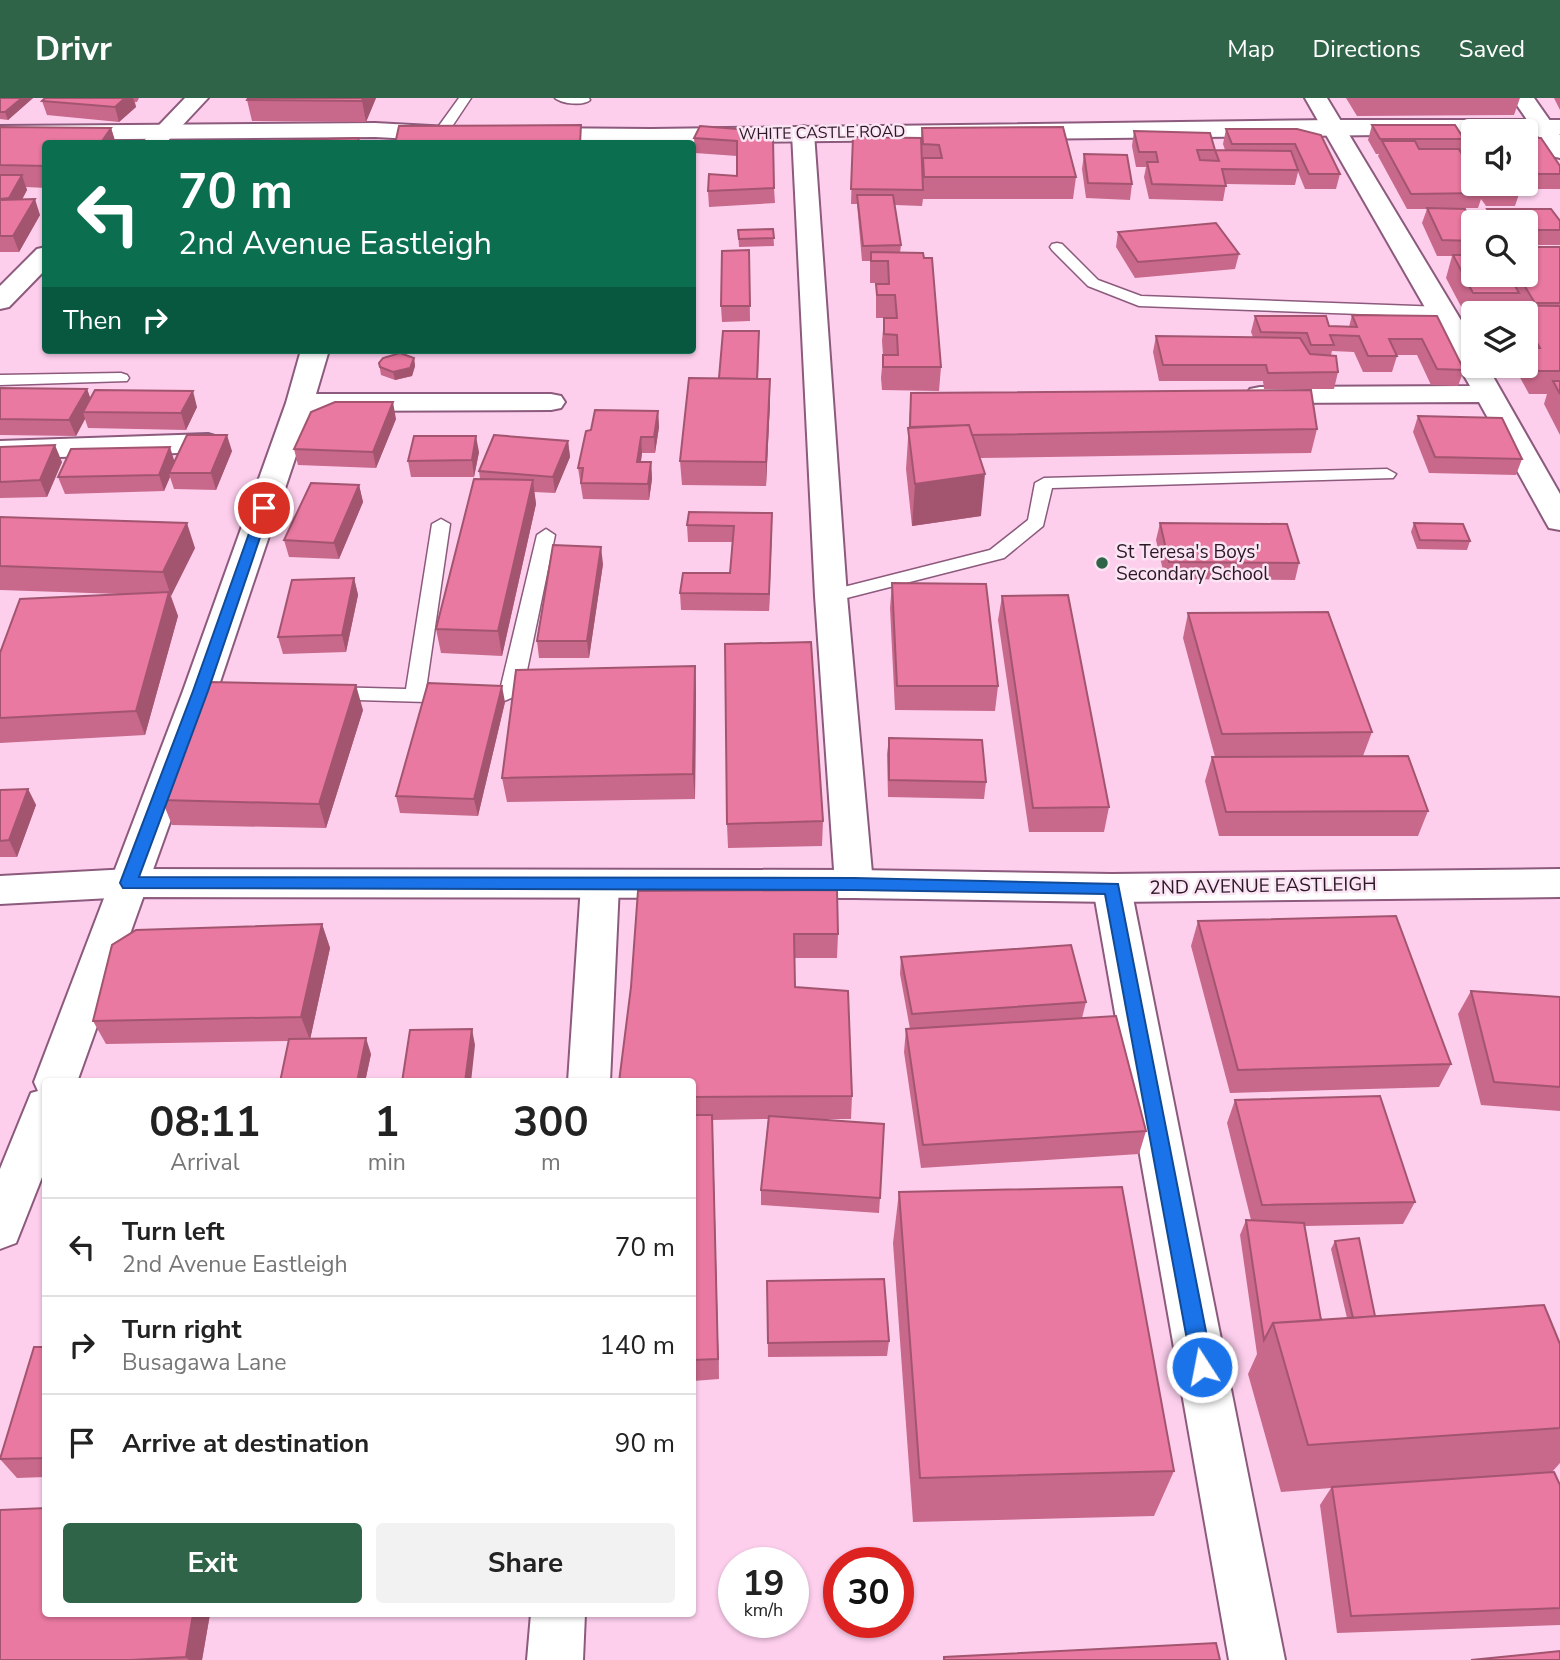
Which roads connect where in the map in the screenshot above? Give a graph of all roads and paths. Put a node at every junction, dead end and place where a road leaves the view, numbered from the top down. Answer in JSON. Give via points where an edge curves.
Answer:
{"nodes":[{"id":1,"x":197,"y":98,"type":"edge"},
{"id":2,"x":465,"y":98,"type":"edge"},
{"id":3,"x":561,"y":98,"type":"edge"},
{"id":4,"x":1316,"y":98,"type":"edge"},
{"id":5,"x":1523,"y":98,"type":"edge"},
{"id":6,"x":584,"y":100,"type":"dead end"},
{"id":7,"x":1334,"y":127,"type":"junction"},
{"id":8,"x":1551,"y":127,"type":"edge"},
{"id":9,"x":0,"y":132,"type":"edge"},
{"id":10,"x":803,"y":133,"type":"junction"},
{"id":11,"x":440,"y":134,"type":"junction"},
{"id":12,"x":466,"y":134,"type":"edge"},
{"id":13,"x":506,"y":135,"type":"edge"},
{"id":14,"x":373,"y":137,"type":"edge"},
{"id":15,"x":157,"y":138,"type":"edge"},
{"id":16,"x":1560,"y":151,"type":"edge"},
{"id":17,"x":1057,"y":247,"type":"dead end"},
{"id":18,"x":42,"y":258,"type":"edge"},
{"id":19,"x":0,"y":301,"type":"edge"},
{"id":20,"x":1443,"y":312,"type":"junction"},
{"id":21,"x":314,"y":354,"type":"edge"},
{"id":22,"x":121,"y":378,"type":"dead end"},
{"id":23,"x":0,"y":380,"type":"edge"},
{"id":24,"x":1489,"y":394,"type":"junction"},
{"id":25,"x":1231,"y":395,"type":"edge"},
{"id":26,"x":551,"y":402,"type":"dead end"},
{"id":27,"x":300,"y":403,"type":"junction"},
{"id":28,"x":208,"y":443,"type":"edge"},
{"id":29,"x":0,"y":450,"type":"edge"},
{"id":30,"x":1387,"y":474,"type":"dead end"},
{"id":31,"x":1560,"y":521,"type":"edge"},
{"id":32,"x":441,"y":524,"type":"dead end"},
{"id":33,"x":546,"y":535,"type":"dead end"},
{"id":34,"x":831,"y":596,"type":"junction"},
{"id":35,"x":308,"y":694,"type":"edge"},
{"id":36,"x":415,"y":696,"type":"junction"},
{"id":37,"x":128,"y":883,"type":"junction"},
{"id":38,"x":1560,"y":883,"type":"edge"},
{"id":39,"x":854,"y":884,"type":"junction"},
{"id":40,"x":600,"y":885,"type":"junction"},
{"id":41,"x":1112,"y":888,"type":"junction"},
{"id":42,"x":0,"y":890,"type":"edge"},
{"id":43,"x":56,"y":1078,"type":"edge"},
{"id":44,"x":589,"y":1078,"type":"edge"},
{"id":45,"x":42,"y":1117,"type":"edge"},
{"id":46,"x":0,"y":1228,"type":"edge"},
{"id":47,"x":558,"y":1617,"type":"edge"},
{"id":48,"x":555,"y":1660,"type":"edge"},
{"id":49,"x":1257,"y":1660,"type":"edge"}],
"edges":[{"from":1,"to":15,"type":"street"},
{"from":2,"to":11,"type":"lane"},
{"from":3,"to":6,"type":"lane"},
{"from":4,"to":7,"type":"street"},
{"from":5,"to":8,"type":"street"},
{"from":7,"to":8,"type":"street","name":"WHITE CASTLE ROAD"},
{"from":7,"to":10,"type":"street","name":"WHITE CASTLE ROAD"},
{"from":7,"to":20,"type":"street"},
{"from":8,"to":16,"type":"street"},
{"from":9,"to":15,"type":"street"},
{"from":10,"to":13,"type":"street","name":"WHITE CASTLE ROAD"},
{"from":10,"to":34,"type":"street"},
{"from":11,"to":12,"type":"street"},
{"from":11,"to":14,"type":"street"},
{"from":14,"to":15,"type":"street"},
{"from":17,"to":20,"type":"lane","via":[[1093,284],[1139,301]]},
{"from":18,"to":19,"type":"street"},
{"from":20,"to":24,"type":"street"},
{"from":21,"to":27,"type":"street"},
{"from":22,"to":23,"type":"lane"},
{"from":24,"to":25,"type":"street"},
{"from":24,"to":31,"type":"street"},
{"from":26,"to":27,"type":"street"},
{"from":27,"to":37,"type":"street","via":[[214,691]]},
{"from":28,"to":29,"type":"street"},
{"from":30,"to":34,"type":"lane","via":[[1044,483],[1037,522],[997,554]]},
{"from":32,"to":36,"type":"lane"},
{"from":33,"to":36,"type":"lane","via":[[509,691],[497,697]]},
{"from":34,"to":39,"type":"street"},
{"from":35,"to":36,"type":"lane"},
{"from":37,"to":40,"type":"street","name":"2ND AVENUE EASTLEIGH"},
{"from":37,"to":42,"type":"street","name":"2ND AVENUE EASTLEIGH"},
{"from":37,"to":43,"type":"street"},
{"from":38,"to":41,"type":"street","name":"2ND AVENUE EASTLEIGH"},
{"from":39,"to":40,"type":"street","name":"2ND AVENUE EASTLEIGH"},
{"from":39,"to":41,"type":"street","name":"2ND AVENUE EASTLEIGH"},
{"from":40,"to":44,"type":"street"},
{"from":41,"to":49,"type":"street"},
{"from":45,"to":46,"type":"street"},
{"from":47,"to":48,"type":"street"}]}
